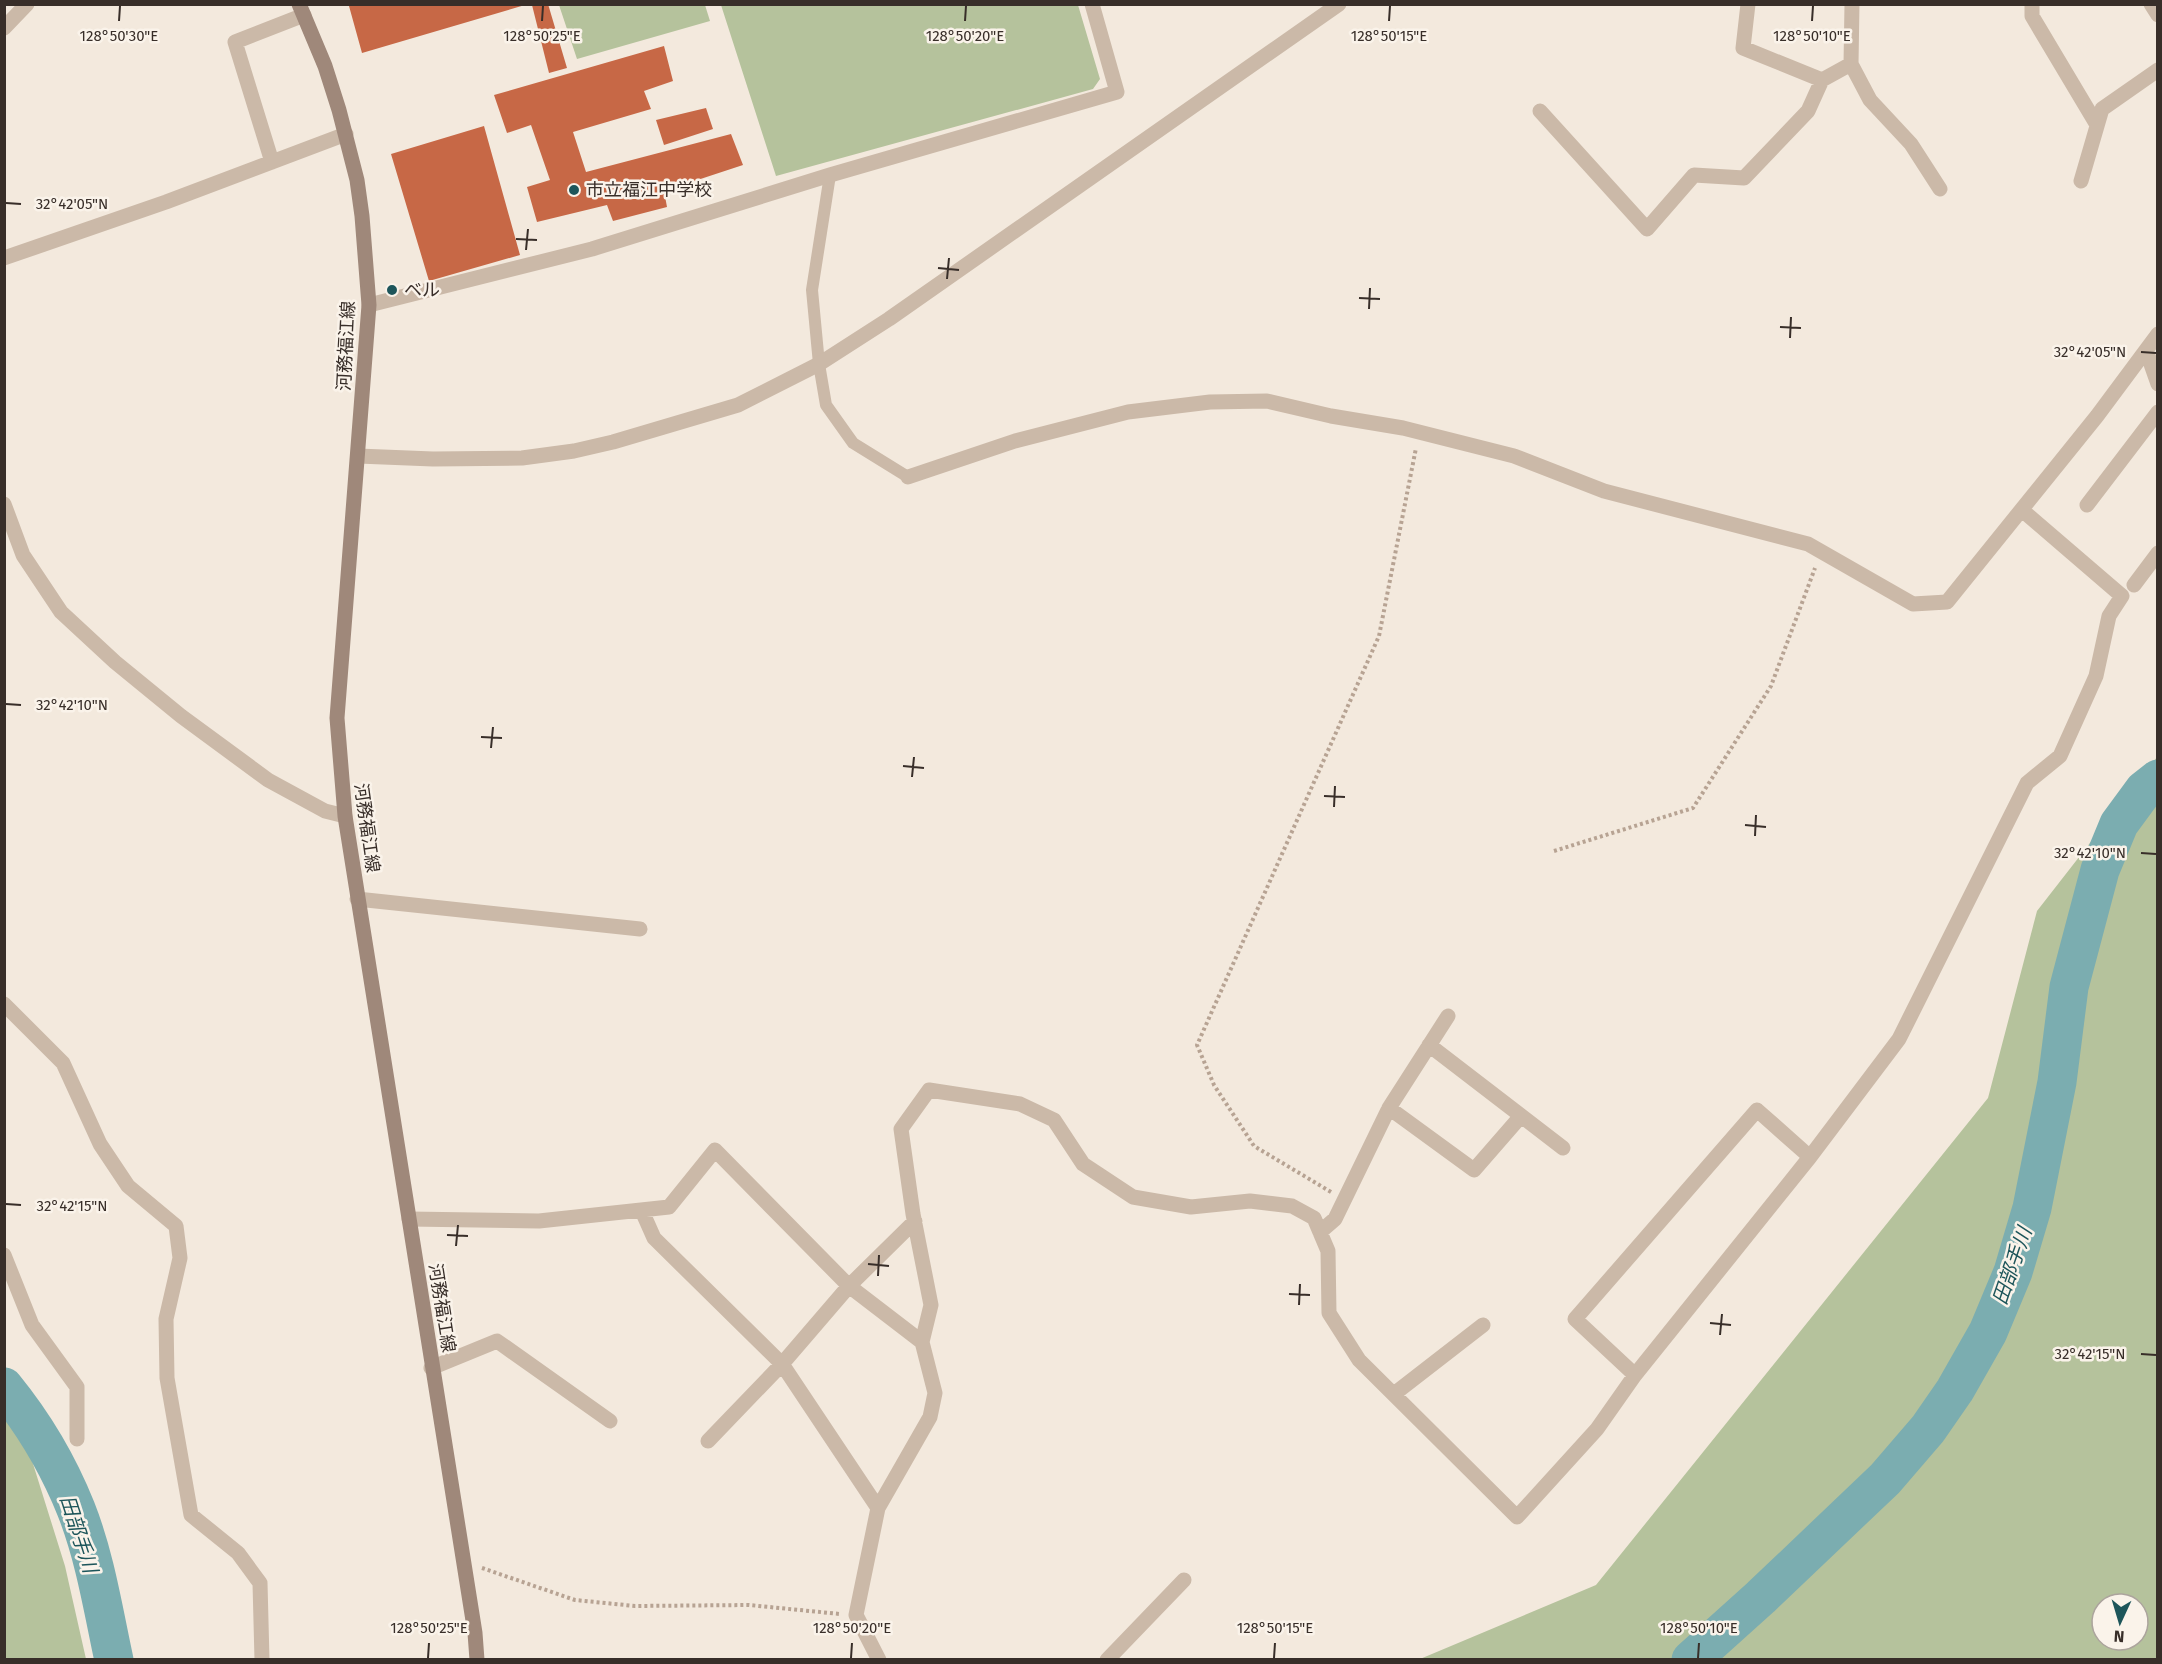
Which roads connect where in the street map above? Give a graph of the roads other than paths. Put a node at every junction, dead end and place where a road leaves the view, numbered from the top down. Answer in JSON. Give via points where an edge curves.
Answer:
{"nodes":[{"id":1,"x":27,"y":4,"type":"edge"},
{"id":2,"x":1092,"y":4,"type":"edge"},
{"id":3,"x":1339,"y":4,"type":"edge"},
{"id":4,"x":1748,"y":4,"type":"edge"},
{"id":5,"x":1852,"y":4,"type":"edge"},
{"id":6,"x":2032,"y":4,"type":"edge"},
{"id":7,"x":2151,"y":4,"type":"edge"},
{"id":8,"x":302,"y":10,"type":"edge"},
{"id":9,"x":2157,"y":15,"type":"edge"},
{"id":10,"x":4,"y":28,"type":"edge"},
{"id":11,"x":1851,"y":64,"type":"junction"},
{"id":12,"x":2157,"y":70,"type":"edge"},
{"id":13,"x":1822,"y":81,"type":"junction"},
{"id":14,"x":1540,"y":111,"type":"dead end"},
{"id":15,"x":2097,"y":125,"type":"junction"},
{"id":16,"x":346,"y":134,"type":"junction"},
{"id":17,"x":272,"y":162,"type":"junction"},
{"id":18,"x":830,"y":175,"type":"junction"},
{"id":19,"x":2081,"y":181,"type":"dead end"},
{"id":20,"x":1940,"y":189,"type":"dead end"},
{"id":21,"x":4,"y":258,"type":"edge"},
{"id":22,"x":369,"y":305,"type":"junction"},
{"id":23,"x":2157,"y":334,"type":"edge"},
{"id":24,"x":2146,"y":350,"type":"junction"},
{"id":25,"x":819,"y":364,"type":"junction"},
{"id":26,"x":2157,"y":384,"type":"edge"},
{"id":27,"x":2157,"y":412,"type":"edge"},
{"id":28,"x":358,"y":456,"type":"junction"},
{"id":29,"x":908,"y":477,"type":"joint"},
{"id":30,"x":4,"y":504,"type":"edge"},
{"id":31,"x":2087,"y":505,"type":"dead end"},
{"id":32,"x":2022,"y":510,"type":"junction"},
{"id":33,"x":2157,"y":553,"type":"edge"},
{"id":34,"x":2134,"y":585,"type":"dead end"},
{"id":35,"x":345,"y":816,"type":"junction"},
{"id":36,"x":357,"y":899,"type":"junction"},
{"id":37,"x":640,"y":929,"type":"dead end"},
{"id":38,"x":4,"y":1004,"type":"edge"},
{"id":39,"x":1448,"y":1016,"type":"dead end"},
{"id":40,"x":1429,"y":1045,"type":"junction"},
{"id":41,"x":1389,"y":1108,"type":"junction"},
{"id":42,"x":1521,"y":1116,"type":"junction"},
{"id":43,"x":1563,"y":1148,"type":"dead end"},
{"id":44,"x":1810,"y":1157,"type":"junction"},
{"id":45,"x":642,"y":1211,"type":"junction"},
{"id":46,"x":409,"y":1219,"type":"junction"},
{"id":47,"x":915,"y":1221,"type":"junction"},
{"id":48,"x":1320,"y":1232,"type":"junction"},
{"id":49,"x":4,"y":1255,"type":"edge"},
{"id":50,"x":849,"y":1286,"type":"junction"},
{"id":51,"x":1484,"y":1325,"type":"dead end"},
{"id":52,"x":922,"y":1342,"type":"junction"},
{"id":53,"x":782,"y":1364,"type":"junction"},
{"id":54,"x":431,"y":1368,"type":"junction"},
{"id":55,"x":1635,"y":1375,"type":"junction"},
{"id":56,"x":1394,"y":1394,"type":"junction"},
{"id":57,"x":610,"y":1421,"type":"dead end"},
{"id":58,"x":77,"y":1439,"type":"dead end"},
{"id":59,"x":708,"y":1440,"type":"dead end"},
{"id":60,"x":878,"y":1508,"type":"junction"},
{"id":61,"x":1184,"y":1580,"type":"dead end"},
{"id":62,"x":262,"y":1659,"type":"edge"},
{"id":63,"x":477,"y":1659,"type":"edge"},
{"id":64,"x":879,"y":1659,"type":"edge"},
{"id":65,"x":1107,"y":1659,"type":"edge"}],
"edges":[{"from":1,"to":10,"type":"street"},
{"from":2,"to":18,"type":"street","via":[[1117,92]]},
{"from":3,"to":25,"type":"street"},
{"from":4,"to":13,"type":"street","via":[[1743,48]]},
{"from":5,"to":11,"type":"street"},
{"from":6,"to":15,"type":"street","via":[[2032,16]]},
{"from":7,"to":9,"type":"street"},
{"from":8,"to":16,"type":"main road","name":"河務福江線"},
{"from":8,"to":17,"type":"street","via":[[235,42]]},
{"from":11,"to":13,"type":"street"},
{"from":11,"to":20,"type":"street","via":[[1870,100],[1911,144]]},
{"from":12,"to":15,"type":"street","via":[[2102,109]]},
{"from":13,"to":14,"type":"street","via":[[1808,111],[1744,178],[1694,175],[1647,229]]},
{"from":15,"to":19,"type":"street"},
{"from":16,"to":17,"type":"street"},
{"from":16,"to":22,"type":"main road","name":"河務福江線","via":[[361,207]]},
{"from":17,"to":21,"type":"street"},
{"from":18,"to":22,"type":"street","via":[[592,249]]},
{"from":18,"to":25,"type":"lane","via":[[812,290]]},
{"from":22,"to":28,"type":"main road","name":"河務福江線"},
{"from":23,"to":24,"type":"street"},
{"from":24,"to":26,"type":"street"},
{"from":24,"to":32,"type":"street"},
{"from":25,"to":28,"type":"street","via":[[738,405],[574,451],[480,460]]},
{"from":25,"to":29,"type":"lane","via":[[826,405],[853,443]]},
{"from":27,"to":31,"type":"street"},
{"from":28,"to":35,"type":"main road","name":"河務福江線","via":[[337,718]]},
{"from":29,"to":32,"type":"street","via":[[1015,441],[1128,412],[1210,402],[1267,401],[1514,456],[1604,491],[1808,544],[1913,604],[1947,602]]},
{"from":30,"to":35,"type":"street","via":[[23,555],[61,612],[115,662],[268,780],[325,811]]},
{"from":32,"to":44,"type":"street","via":[[2122,596],[2109,616],[2096,676],[2060,756],[2027,783],[1899,1039]]},
{"from":33,"to":34,"type":"street"},
{"from":35,"to":36,"type":"main road","name":"河務福江線"},
{"from":36,"to":37,"type":"street"},
{"from":36,"to":46,"type":"main road","name":"河務福江線"},
{"from":38,"to":62,"type":"street","via":[[63,1063],[100,1144],[128,1186],[176,1226],[180,1258],[166,1319],[167,1378],[191,1515],[238,1552],[260,1583]]},
{"from":39,"to":40,"type":"street"},
{"from":40,"to":41,"type":"street"},
{"from":40,"to":42,"type":"street"},
{"from":41,"to":42,"type":"street","via":[[1473,1170]]},
{"from":41,"to":48,"type":"street","via":[[1335,1219]]},
{"from":42,"to":43,"type":"street"},
{"from":44,"to":55,"type":"street"},
{"from":44,"to":55,"type":"street","via":[[1757,1110],[1575,1319]]},
{"from":45,"to":46,"type":"street","via":[[539,1221]]},
{"from":45,"to":50,"type":"street","via":[[669,1208],[715,1150]]},
{"from":45,"to":53,"type":"street","via":[[654,1238]]},
{"from":46,"to":54,"type":"main road","name":"河務福江線"},
{"from":47,"to":48,"type":"street","via":[[901,1129],[929,1090],[1020,1104],[1054,1120],[1083,1164],[1133,1197],[1191,1207],[1250,1201],[1292,1206],[1314,1218]]},
{"from":47,"to":50,"type":"street"},
{"from":47,"to":52,"type":"street","via":[[931,1305]]},
{"from":48,"to":56,"type":"street","via":[[1328,1251],[1329,1313],[1359,1360]]},
{"from":49,"to":58,"type":"street","via":[[32,1326],[77,1387]]},
{"from":50,"to":52,"type":"street"},
{"from":50,"to":53,"type":"street"},
{"from":51,"to":56,"type":"street"},
{"from":52,"to":60,"type":"street","via":[[935,1393],[930,1417]]},
{"from":53,"to":59,"type":"street"},
{"from":53,"to":60,"type":"street"},
{"from":54,"to":57,"type":"street","via":[[497,1341]]},
{"from":54,"to":63,"type":"main road","name":"河務福江線"},
{"from":55,"to":56,"type":"street","via":[[1597,1429],[1517,1516]]},
{"from":60,"to":64,"type":"street","via":[[856,1615]]},
{"from":61,"to":65,"type":"street"}]}
